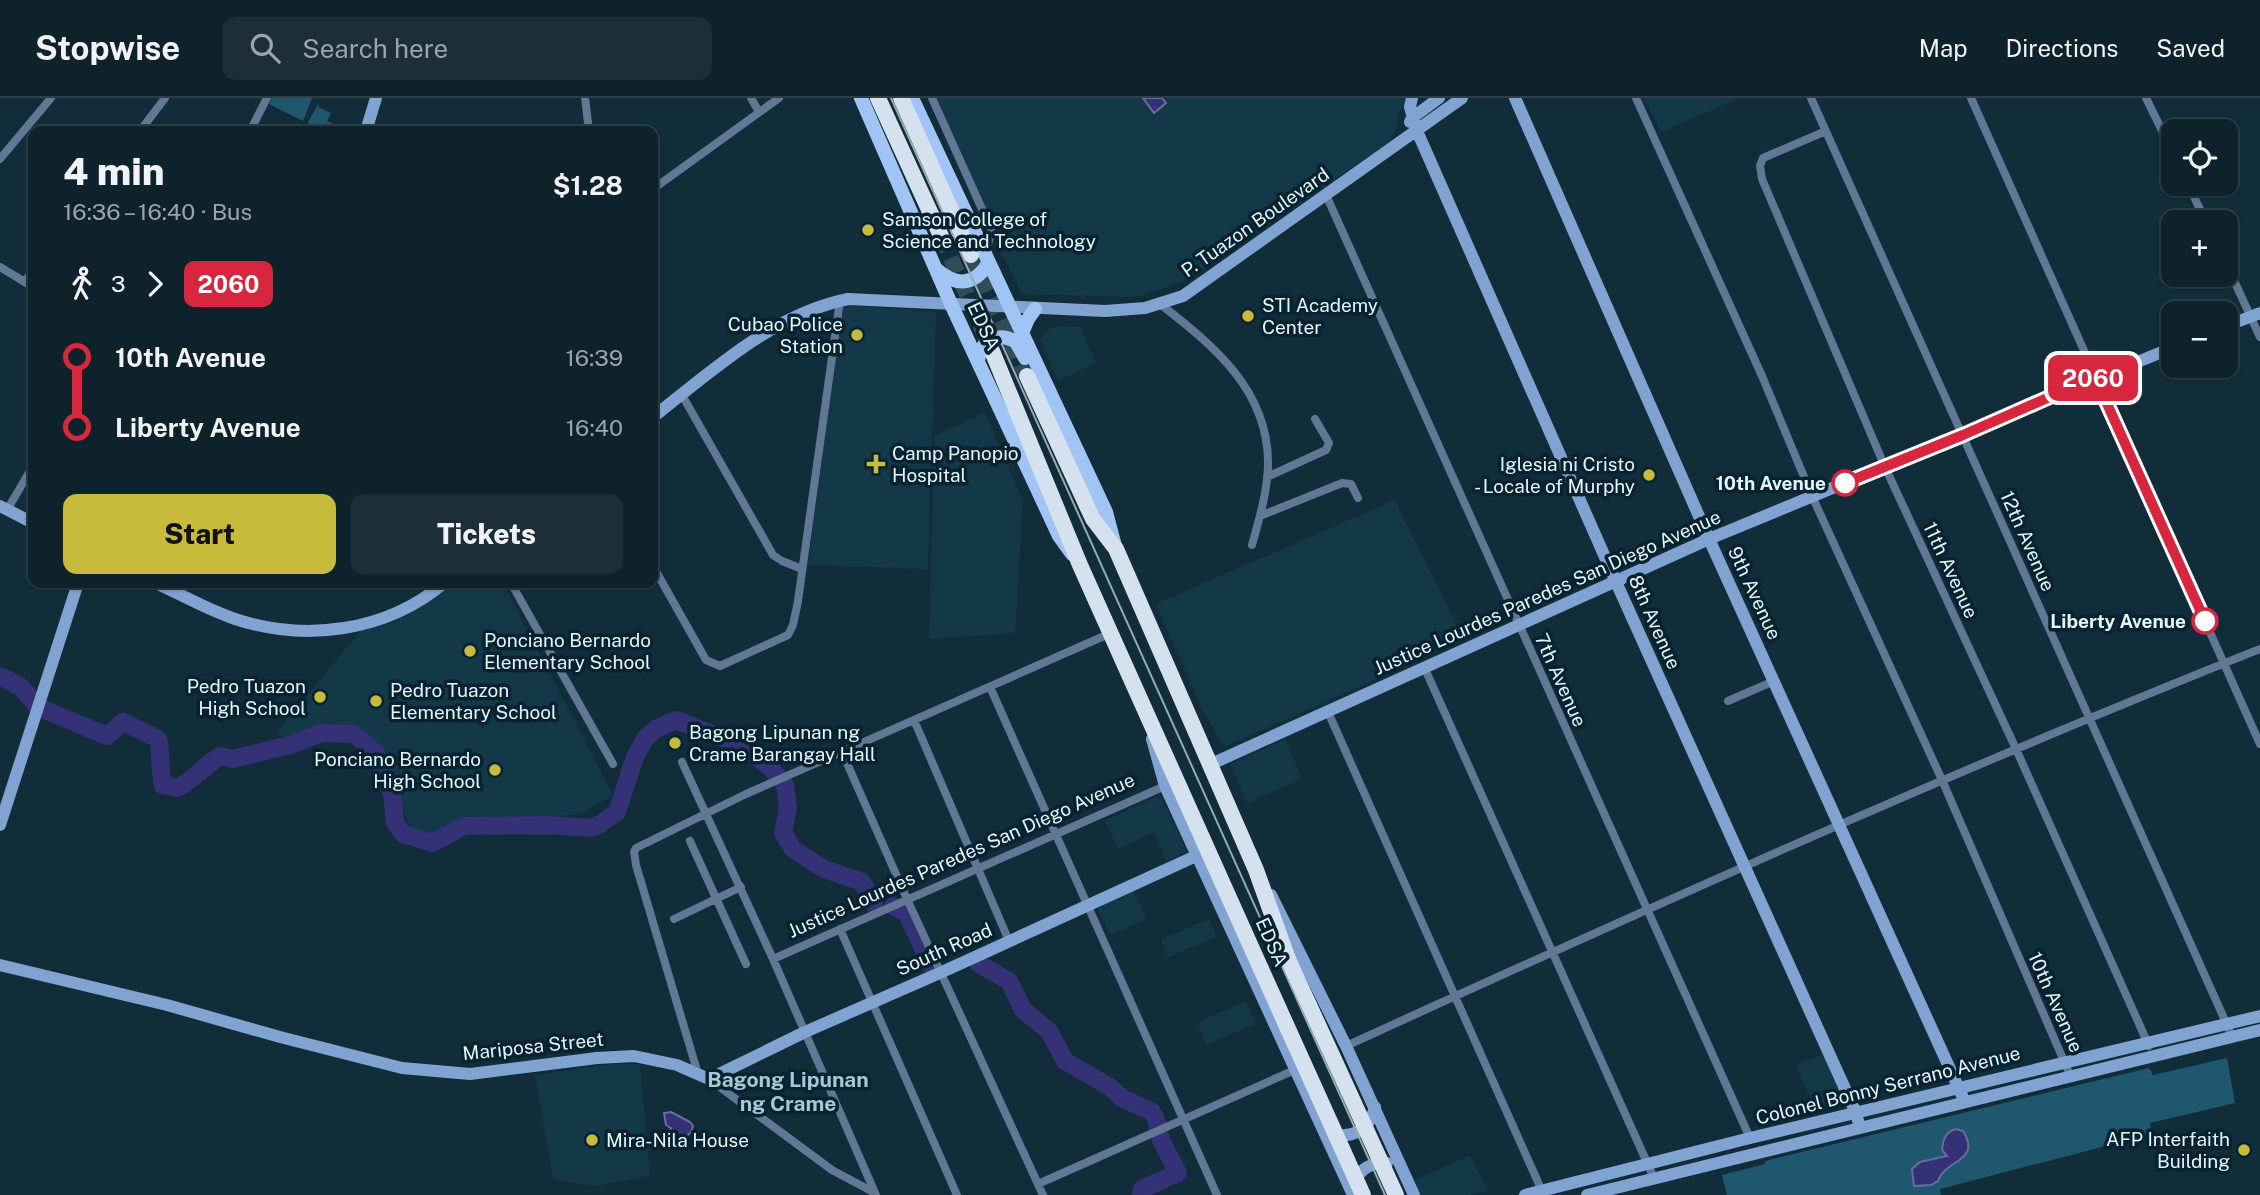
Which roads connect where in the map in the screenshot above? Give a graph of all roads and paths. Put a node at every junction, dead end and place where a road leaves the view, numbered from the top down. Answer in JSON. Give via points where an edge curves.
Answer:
{"nodes":[{"id":1,"x":51,"y":98,"type":"edge"},
{"id":2,"x":165,"y":98,"type":"edge"},
{"id":3,"x":267,"y":98,"type":"edge"},
{"id":4,"x":376,"y":98,"type":"edge"},
{"id":5,"x":585,"y":98,"type":"edge"},
{"id":6,"x":751,"y":98,"type":"edge"},
{"id":7,"x":779,"y":98,"type":"edge"},
{"id":8,"x":861,"y":98,"type":"edge"},
{"id":9,"x":878,"y":98,"type":"edge"},
{"id":10,"x":901,"y":98,"type":"edge"},
{"id":11,"x":912,"y":98,"type":"edge"},
{"id":12,"x":932,"y":98,"type":"edge"},
{"id":13,"x":1412,"y":98,"type":"edge"},
{"id":14,"x":1439,"y":98,"type":"edge"},
{"id":15,"x":1462,"y":98,"type":"edge"},
{"id":16,"x":1515,"y":98,"type":"edge"},
{"id":17,"x":1636,"y":98,"type":"edge"},
{"id":18,"x":1811,"y":98,"type":"edge"},
{"id":19,"x":1972,"y":98,"type":"edge"},
{"id":20,"x":2146,"y":98,"type":"edge"},
{"id":21,"x":759,"y":112,"type":"junction"},
{"id":22,"x":1412,"y":118,"type":"junction"},
{"id":23,"x":144,"y":126,"type":"edge"},
{"id":24,"x":253,"y":126,"type":"edge"},
{"id":25,"x":368,"y":126,"type":"edge"},
{"id":26,"x":588,"y":126,"type":"edge"},
{"id":27,"x":2161,"y":129,"type":"edge"},
{"id":28,"x":1417,"y":131,"type":"junction"},
{"id":29,"x":1826,"y":131,"type":"junction"},
{"id":30,"x":1401,"y":142,"type":"junction"},
{"id":31,"x":0,"y":159,"type":"edge"},
{"id":32,"x":658,"y":185,"type":"edge"},
{"id":33,"x":1326,"y":195,"type":"junction"},
{"id":34,"x":940,"y":236,"type":"tunnel mouth"},
{"id":35,"x":982,"y":256,"type":"junction"},
{"id":36,"x":0,"y":267,"type":"edge"},
{"id":37,"x":935,"y":268,"type":"junction"},
{"id":38,"x":28,"y":276,"type":"edge"},
{"id":39,"x":24,"y":281,"type":"junction"},
{"id":40,"x":2238,"y":283,"type":"edge"},
{"id":41,"x":28,"y":284,"type":"edge"},
{"id":42,"x":840,"y":300,"type":"junction"},
{"id":43,"x":951,"y":304,"type":"junction"},
{"id":44,"x":1160,"y":304,"type":"junction"},
{"id":45,"x":1010,"y":307,"type":"junction"},
{"id":46,"x":1035,"y":309,"type":"junction"},
{"id":47,"x":2256,"y":314,"type":"edge"},
{"id":48,"x":2238,"y":321,"type":"edge"},
{"id":49,"x":1022,"y":333,"type":"junction"},
{"id":50,"x":2260,"y":337,"type":"edge"},
{"id":51,"x":992,"y":351,"type":"tunnel mouth"},
{"id":52,"x":2161,"y":352,"type":"edge"},
{"id":53,"x":978,"y":361,"type":"junction"},
{"id":54,"x":1033,"y":373,"type":"junction"},
{"id":55,"x":2095,"y":377,"type":"junction"},
{"id":56,"x":681,"y":395,"type":"junction"},
{"id":57,"x":658,"y":414,"type":"edge"},
{"id":58,"x":1315,"y":419,"type":"dead end"},
{"id":59,"x":1963,"y":435,"type":"junction"},
{"id":60,"x":1885,"y":467,"type":"junction"},
{"id":61,"x":28,"y":473,"type":"edge"},
{"id":62,"x":1267,"y":477,"type":"junction"},
{"id":63,"x":1812,"y":496,"type":"junction"},
{"id":64,"x":1358,"y":498,"type":"dead end"},
{"id":65,"x":3,"y":508,"type":"edge"},
{"id":66,"x":1260,"y":516,"type":"junction"},
{"id":67,"x":28,"y":520,"type":"edge"},
{"id":68,"x":1709,"y":539,"type":"junction"},
{"id":69,"x":1252,"y":545,"type":"dead end"},
{"id":70,"x":1080,"y":565,"type":"junction"},
{"id":71,"x":802,"y":569,"type":"junction"},
{"id":72,"x":658,"y":575,"type":"edge"},
{"id":73,"x":1616,"y":582,"type":"junction"},
{"id":74,"x":76,"y":588,"type":"edge"},
{"id":75,"x":167,"y":588,"type":"edge"},
{"id":76,"x":436,"y":588,"type":"edge"},
{"id":77,"x":514,"y":588,"type":"edge"},
{"id":78,"x":1519,"y":626,"type":"junction"},
{"id":79,"x":1111,"y":634,"type":"junction"},
{"id":80,"x":2260,"y":649,"type":"edge"},
{"id":81,"x":2224,"y":663,"type":"junction"},
{"id":82,"x":1425,"y":669,"type":"junction"},
{"id":83,"x":1774,"y":681,"type":"junction"},
{"id":84,"x":990,"y":687,"type":"junction"},
{"id":85,"x":1728,"y":701,"type":"dead end"},
{"id":86,"x":1143,"y":705,"type":"junction"},
{"id":87,"x":1328,"y":712,"type":"junction"},
{"id":88,"x":2090,"y":719,"type":"junction"},
{"id":89,"x":914,"y":720,"type":"junction"},
{"id":90,"x":2260,"y":744,"type":"edge"},
{"id":91,"x":2016,"y":749,"type":"junction"},
{"id":92,"x":842,"y":752,"type":"junction"},
{"id":93,"x":682,"y":762,"type":"dead end"},
{"id":94,"x":613,"y":764,"type":"dead end"},
{"id":95,"x":1209,"y":765,"type":"junction"},
{"id":96,"x":1942,"y":780,"type":"junction"},
{"id":97,"x":1165,"y":786,"type":"junction"},
{"id":98,"x":707,"y":814,"type":"junction"},
{"id":99,"x":1840,"y":824,"type":"junction"},
{"id":100,"x":0,"y":825,"type":"edge"},
{"id":101,"x":1055,"y":834,"type":"junction"},
{"id":102,"x":690,"y":841,"type":"dead end"},
{"id":103,"x":1196,"y":856,"type":"junction"},
{"id":104,"x":1745,"y":867,"type":"junction"},
{"id":105,"x":979,"y":868,"type":"junction"},
{"id":106,"x":1256,"y":870,"type":"junction"},
{"id":107,"x":741,"y":887,"type":"junction"},
{"id":108,"x":907,"y":899,"type":"junction"},
{"id":109,"x":716,"y":900,"type":"junction"},
{"id":110,"x":1088,"y":906,"type":"junction"},
{"id":111,"x":1648,"y":910,"type":"junction"},
{"id":112,"x":674,"y":919,"type":"dead end"},
{"id":113,"x":840,"y":929,"type":"junction"},
{"id":114,"x":1009,"y":941,"type":"junction"},
{"id":115,"x":1553,"y":953,"type":"junction"},
{"id":116,"x":774,"y":959,"type":"junction"},
{"id":117,"x":746,"y":964,"type":"dead end"},
{"id":118,"x":0,"y":965,"type":"edge"},
{"id":119,"x":942,"y":972,"type":"junction"},
{"id":120,"x":1456,"y":997,"type":"junction"},
{"id":121,"x":873,"y":1002,"type":"junction"},
{"id":122,"x":2260,"y":1016,"type":"edge"},
{"id":123,"x":2226,"y":1024,"type":"junction"},
{"id":124,"x":2260,"y":1030,"type":"edge"},
{"id":125,"x":805,"y":1032,"type":"junction"},
{"id":126,"x":2232,"y":1037,"type":"junction"},
{"id":127,"x":2147,"y":1043,"type":"junction"},
{"id":128,"x":1346,"y":1046,"type":"junction"},
{"id":129,"x":2153,"y":1055,"type":"junction"},
{"id":130,"x":1297,"y":1069,"type":"junction"},
{"id":131,"x":2068,"y":1069,"type":"junction"},
{"id":132,"x":704,"y":1077,"type":"junction"},
{"id":133,"x":1959,"y":1088,"type":"junction"},
{"id":134,"x":1965,"y":1102,"type":"junction"},
{"id":135,"x":1375,"y":1108,"type":"junction"},
{"id":136,"x":1856,"y":1113,"type":"junction"},
{"id":137,"x":1182,"y":1121,"type":"junction"},
{"id":138,"x":1323,"y":1128,"type":"junction"},
{"id":139,"x":1860,"y":1128,"type":"junction"},
{"id":140,"x":1750,"y":1138,"type":"junction"},
{"id":141,"x":1648,"y":1164,"type":"junction"},
{"id":142,"x":1403,"y":1170,"type":"junction"},
{"id":143,"x":1654,"y":1178,"type":"junction"},
{"id":144,"x":1038,"y":1184,"type":"junction"},
{"id":145,"x":1540,"y":1186,"type":"junction"},
{"id":146,"x":875,"y":1194,"type":"edge"},
{"id":147,"x":1356,"y":1194,"type":"edge"},
{"id":148,"x":957,"y":1195,"type":"edge"},
{"id":149,"x":1043,"y":1195,"type":"edge"},
{"id":150,"x":1217,"y":1195,"type":"edge"},
{"id":151,"x":1396,"y":1195,"type":"edge"},
{"id":152,"x":1414,"y":1195,"type":"edge"},
{"id":153,"x":1525,"y":1195,"type":"edge"},
{"id":154,"x":1587,"y":1195,"type":"edge"}],
"edges":[{"from":1,"to":31,"type":"street"},
{"from":2,"to":23,"type":"street"},
{"from":3,"to":24,"type":"street"},
{"from":4,"to":25,"type":"street"},
{"from":5,"to":26,"type":"street"},
{"from":6,"to":21,"type":"street"},
{"from":7,"to":21,"type":"street"},
{"from":8,"to":37,"type":"main road","name":"EDSA"},
{"from":9,"to":34,"type":"highway"},
{"from":10,"to":35,"type":"highway","name":"EDSA"},
{"from":11,"to":35,"type":"main road","name":"EDSA"},
{"from":12,"to":35,"type":"street","via":[[991,229]]},
{"from":13,"to":22,"type":"street"},
{"from":14,"to":22,"type":"street"},
{"from":15,"to":28,"type":"street","name":"P. Tuazon Boulevard"},
{"from":16,"to":68,"type":"street","name":"9th Avenue"},
{"from":17,"to":63,"type":"street","name":"10th Avenue"},
{"from":18,"to":29,"type":"street","name":"12th Avenue"},
{"from":19,"to":55,"type":"street"},
{"from":20,"to":27,"type":"street"},
{"from":21,"to":32,"type":"street"},
{"from":22,"to":28,"type":"street","name":"8th Avenue"},
{"from":22,"to":30,"type":"street"},
{"from":28,"to":30,"type":"street","name":"P. Tuazon Boulevard"},
{"from":28,"to":73,"type":"street","name":"8th Avenue"},
{"from":29,"to":59,"type":"street","name":"12th Avenue"},
{"from":29,"to":60,"type":"street","name":"11th Avenue","via":[[1763,158],[1762,179]]},
{"from":30,"to":33,"type":"street","name":"P. Tuazon Boulevard"},
{"from":33,"to":44,"type":"street","name":"P. Tuazon Boulevard","via":[[1192,291]]},
{"from":33,"to":78,"type":"street","name":"7th Avenue"},
{"from":35,"to":37,"type":"main road","via":[[977,277],[963,282],[948,279]]},
{"from":35,"to":45,"type":"main road","name":"EDSA"},
{"from":36,"to":39,"type":"street"},
{"from":37,"to":43,"type":"main road","name":"EDSA"},
{"from":38,"to":39,"type":"street"},
{"from":39,"to":41,"type":"street"},
{"from":40,"to":47,"type":"street"},
{"from":42,"to":43,"type":"street","name":"P. Tuazon Boulevard"},
{"from":42,"to":56,"type":"street","name":"P. Tuazon Boulevard","via":[[788,320]]},
{"from":42,"to":71,"type":"street"},
{"from":43,"to":45,"type":"street","name":"P. Tuazon Boulevard"},
{"from":43,"to":53,"type":"main road","name":"EDSA"},
{"from":44,"to":46,"type":"street","name":"P. Tuazon Boulevard","via":[[1121,311]]},
{"from":44,"to":62,"type":"street","via":[[1202,337],[1240,378],[1262,423]]},
{"from":45,"to":46,"type":"street","name":"P. Tuazon Boulevard"},
{"from":45,"to":49,"type":"main road","name":"EDSA"},
{"from":46,"to":49,"type":"main road"},
{"from":47,"to":48,"type":"street"},
{"from":47,"to":50,"type":"street"},
{"from":49,"to":54,"type":"main road","name":"EDSA"},
{"from":51,"to":70,"type":"highway","name":"EDSA"},
{"from":52,"to":55,"type":"street","name":"Justice Lourdes Paredes San Diego Avenue"},
{"from":53,"to":54,"type":"main road","via":[[986,343],[1009,339],[1016,342]]},
{"from":53,"to":70,"type":"main road","name":"EDSA","via":[[1059,536]]},
{"from":54,"to":95,"type":"highway","name":"EDSA","via":[[1093,519],[1116,549]]},
{"from":55,"to":59,"type":"street","name":"Justice Lourdes Paredes San Diego Avenue"},
{"from":55,"to":81,"type":"street"},
{"from":56,"to":57,"type":"street","name":"P. Tuazon Boulevard"},
{"from":56,"to":71,"type":"street","via":[[774,555]]},
{"from":58,"to":62,"type":"street","via":[[1329,443],[1326,450]]},
{"from":59,"to":60,"type":"street","name":"Justice Lourdes Paredes San Diego Avenue"},
{"from":59,"to":88,"type":"street","name":"12th Avenue"},
{"from":60,"to":63,"type":"street","name":"Justice Lourdes Paredes San Diego Avenue"},
{"from":60,"to":91,"type":"street","name":"11th Avenue"},
{"from":61,"to":65,"type":"street"},
{"from":62,"to":66,"type":"street"},
{"from":63,"to":68,"type":"street","name":"Justice Lourdes Paredes San Diego Avenue"},
{"from":63,"to":96,"type":"street","name":"10th Avenue"},
{"from":64,"to":66,"type":"street","via":[[1351,484],[1342,483]]},
{"from":65,"to":67,"type":"street"},
{"from":66,"to":69,"type":"street"},
{"from":68,"to":73,"type":"street","name":"Justice Lourdes Paredes San Diego Avenue"},
{"from":68,"to":83,"type":"street","name":"9th Avenue"},
{"from":70,"to":79,"type":"highway","name":"EDSA"},
{"from":71,"to":72,"type":"street","via":[[788,635],[720,666],[706,660]]},
{"from":73,"to":78,"type":"street","name":"Justice Lourdes Paredes San Diego Avenue"},
{"from":73,"to":104,"type":"street","name":"8th Avenue"},
{"from":74,"to":100,"type":"street"},
{"from":75,"to":76,"type":"street","via":[[255,625],[318,631],[394,614]]},
{"from":77,"to":94,"type":"street"},
{"from":78,"to":82,"type":"street","name":"Justice Lourdes Paredes San Diego Avenue"},
{"from":78,"to":111,"type":"street","name":"7th Avenue"},
{"from":79,"to":84,"type":"street"},
{"from":79,"to":86,"type":"highway","name":"EDSA"},
{"from":80,"to":81,"type":"street"},
{"from":81,"to":88,"type":"street"},
{"from":81,"to":90,"type":"street"},
{"from":82,"to":87,"type":"street","name":"Justice Lourdes Paredes San Diego Avenue"},
{"from":82,"to":115,"type":"street"},
{"from":83,"to":85,"type":"street"},
{"from":83,"to":99,"type":"street","name":"9th Avenue"},
{"from":84,"to":89,"type":"street"},
{"from":84,"to":101,"type":"street"},
{"from":86,"to":97,"type":"street","name":"EDSA"},
{"from":86,"to":147,"type":"highway","name":"EDSA","bridge":true},
{"from":87,"to":95,"type":"street","name":"Justice Lourdes Paredes San Diego Avenue"},
{"from":87,"to":120,"type":"street"},
{"from":88,"to":91,"type":"street"},
{"from":88,"to":123,"type":"street","name":"12th Avenue"},
{"from":89,"to":92,"type":"street"},
{"from":89,"to":105,"type":"street"},
{"from":91,"to":96,"type":"street"},
{"from":91,"to":127,"type":"street","name":"11th Avenue"},
{"from":92,"to":98,"type":"street"},
{"from":92,"to":108,"type":"street"},
{"from":93,"to":98,"type":"street"},
{"from":95,"to":106,"type":"highway","name":"EDSA"},
{"from":96,"to":99,"type":"street"},
{"from":96,"to":131,"type":"street","name":"10th Avenue"},
{"from":97,"to":101,"type":"street","name":"Justice Lourdes Paredes San Diego Avenue"},
{"from":97,"to":103,"type":"street","name":"EDSA"},
{"from":98,"to":107,"type":"street"},
{"from":98,"to":132,"type":"street","via":[[634,852]]},
{"from":99,"to":104,"type":"street"},
{"from":99,"to":133,"type":"street","name":"9th Avenue"},
{"from":101,"to":105,"type":"street","name":"Justice Lourdes Paredes San Diego Avenue"},
{"from":101,"to":110,"type":"street"},
{"from":102,"to":109,"type":"street"},
{"from":103,"to":110,"type":"street","name":"South Road"},
{"from":103,"to":130,"type":"street","name":"EDSA"},
{"from":104,"to":111,"type":"street"},
{"from":104,"to":136,"type":"street","name":"8th Avenue"},
{"from":105,"to":108,"type":"street","name":"Justice Lourdes Paredes San Diego Avenue"},
{"from":105,"to":114,"type":"street"},
{"from":106,"to":128,"type":"street","name":"EDSA"},
{"from":106,"to":151,"type":"highway","name":"EDSA","bridge":true,"via":[[1288,959]]},
{"from":107,"to":109,"type":"street"},
{"from":107,"to":116,"type":"street"},
{"from":108,"to":113,"type":"street","name":"Justice Lourdes Paredes San Diego Avenue"},
{"from":108,"to":119,"type":"street"},
{"from":109,"to":112,"type":"street"},
{"from":109,"to":117,"type":"street"},
{"from":110,"to":114,"type":"street","name":"South Road"},
{"from":110,"to":137,"type":"street"},
{"from":111,"to":115,"type":"street"},
{"from":111,"to":140,"type":"street","name":"7th Avenue"},
{"from":113,"to":116,"type":"street","name":"Justice Lourdes Paredes San Diego Avenue"},
{"from":113,"to":121,"type":"street"},
{"from":114,"to":119,"type":"street","name":"South Road"},
{"from":115,"to":120,"type":"street"},
{"from":115,"to":141,"type":"street"},
{"from":116,"to":125,"type":"street"},
{"from":118,"to":132,"type":"street","name":"Mariposa Street","via":[[402,1068],[470,1074],[634,1056],[677,1065]]},
{"from":119,"to":121,"type":"street","name":"South Road"},
{"from":119,"to":144,"type":"street"},
{"from":120,"to":128,"type":"street"},
{"from":120,"to":145,"type":"street"},
{"from":121,"to":125,"type":"street","name":"South Road"},
{"from":121,"to":148,"type":"street"},
{"from":122,"to":123,"type":"street","name":"Colonel Bonny Serrano Avenue"},
{"from":123,"to":126,"type":"street","name":"12th Avenue"},
{"from":123,"to":127,"type":"street","name":"Colonel Bonny Serrano Avenue"},
{"from":124,"to":126,"type":"street","name":"Colonel Bonny Serrano Avenue"},
{"from":125,"to":132,"type":"street","name":"South Road"},
{"from":125,"to":146,"type":"street"},
{"from":126,"to":129,"type":"street","name":"Colonel Bonny Serrano Avenue"},
{"from":127,"to":129,"type":"street","name":"11th Avenue"},
{"from":127,"to":131,"type":"street","name":"Colonel Bonny Serrano Avenue"},
{"from":128,"to":135,"type":"street","name":"EDSA"},
{"from":129,"to":131,"type":"street","name":"Colonel Bonny Serrano Avenue"},
{"from":130,"to":137,"type":"street"},
{"from":130,"to":138,"type":"street","name":"EDSA"},
{"from":131,"to":133,"type":"street","name":"Colonel Bonny Serrano Avenue"},
{"from":131,"to":134,"type":"street","name":"Colonel Bonny Serrano Avenue"},
{"from":132,"to":146,"type":"street","name":"Mariposa Street","via":[[832,1170]]},
{"from":133,"to":134,"type":"street","name":"9th Avenue"},
{"from":133,"to":136,"type":"street","name":"Colonel Bonny Serrano Avenue"},
{"from":134,"to":139,"type":"street","name":"Colonel Bonny Serrano Avenue"},
{"from":135,"to":138,"type":"street","via":[[1368,1124],[1357,1133],[1339,1136]]},
{"from":135,"to":142,"type":"street","name":"EDSA"},
{"from":136,"to":139,"type":"street","name":"8th Avenue"},
{"from":136,"to":140,"type":"street","name":"Colonel Bonny Serrano Avenue"},
{"from":137,"to":144,"type":"street"},
{"from":137,"to":150,"type":"street"},
{"from":138,"to":147,"type":"street","name":"EDSA"},
{"from":139,"to":143,"type":"street","name":"Colonel Bonny Serrano Avenue"},
{"from":140,"to":141,"type":"street","name":"Colonel Bonny Serrano Avenue"},
{"from":141,"to":143,"type":"street"},
{"from":141,"to":145,"type":"street","name":"Colonel Bonny Serrano Avenue"},
{"from":142,"to":147,"type":"street","via":[[1386,1162],[1368,1166],[1358,1175]]},
{"from":142,"to":152,"type":"street","name":"EDSA"},
{"from":143,"to":154,"type":"street","name":"Colonel Bonny Serrano Avenue"},
{"from":144,"to":149,"type":"street"},
{"from":145,"to":153,"type":"street","name":"Colonel Bonny Serrano Avenue"}]}
